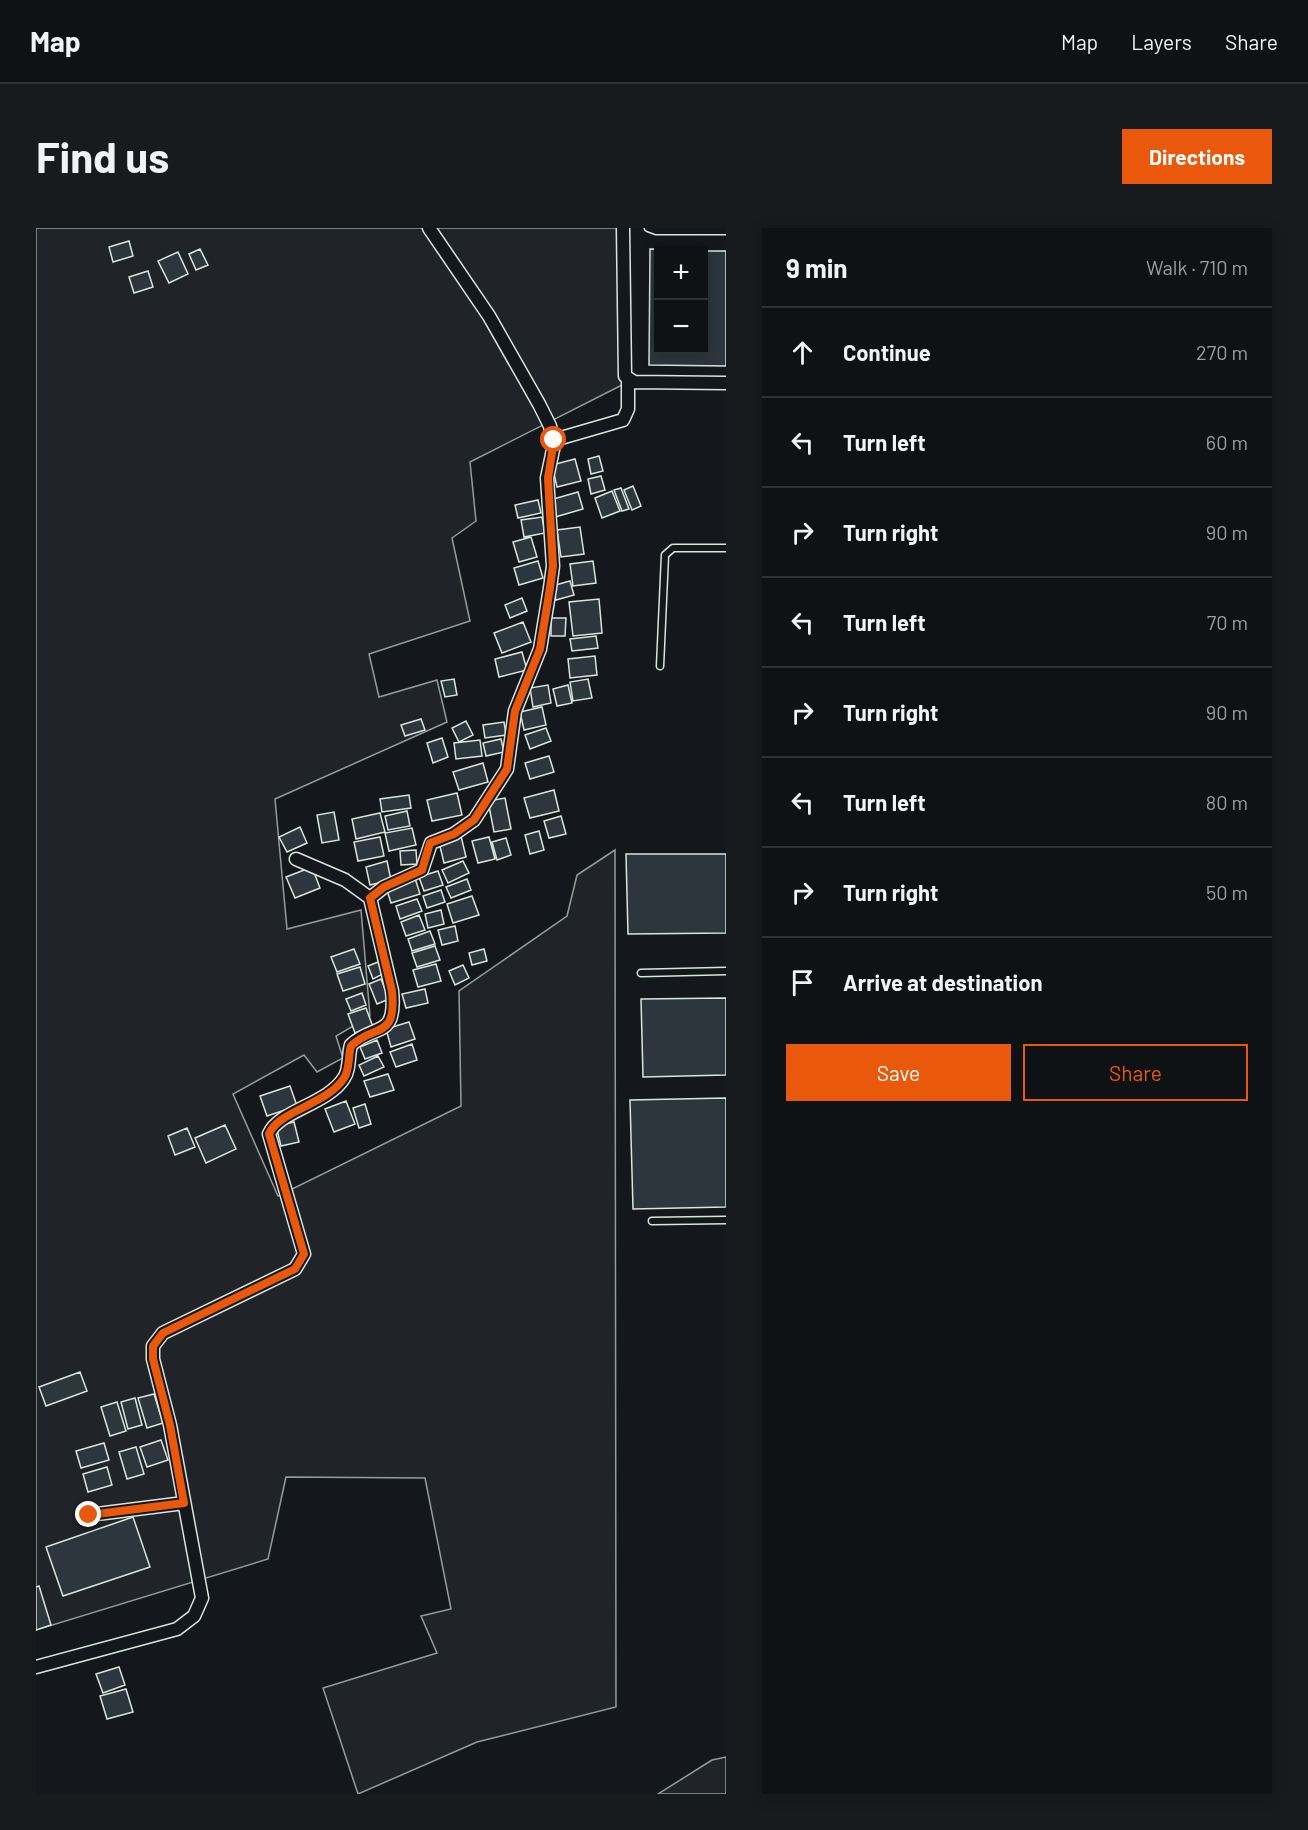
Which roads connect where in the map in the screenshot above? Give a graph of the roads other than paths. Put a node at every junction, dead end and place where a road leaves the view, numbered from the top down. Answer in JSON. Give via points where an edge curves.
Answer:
{"nodes":[{"id":1,"x":429,"y":228,"type":"edge"},
{"id":2,"x":623,"y":228,"type":"edge"},
{"id":3,"x":648,"y":228,"type":"edge"},
{"id":4,"x":726,"y":231,"type":"edge"},
{"id":5,"x":628,"y":381,"type":"junction"},
{"id":6,"x":726,"y":383,"type":"edge"},
{"id":7,"x":554,"y":440,"type":"junction"},
{"id":8,"x":726,"y":548,"type":"edge"},
{"id":9,"x":660,"y":666,"type":"dead end"},
{"id":10,"x":296,"y":859,"type":"dead end"},
{"id":11,"x":370,"y":898,"type":"junction"},
{"id":12,"x":726,"y":970,"type":"edge"},
{"id":13,"x":641,"y":973,"type":"dead end"},
{"id":14,"x":726,"y":1220,"type":"edge"},
{"id":15,"x":652,"y":1221,"type":"dead end"},
{"id":16,"x":184,"y":1503,"type":"junction"},
{"id":17,"x":89,"y":1515,"type":"dead end"},
{"id":18,"x":36,"y":1668,"type":"edge"}],
"edges":[{"from":1,"to":7,"type":"street","via":[[489,316],[540,404]]},
{"from":2,"to":5,"type":"street","via":[[623,371]]},
{"from":3,"to":4,"type":"lane"},
{"from":5,"to":6,"type":"street"},
{"from":5,"to":7,"type":"street","via":[[628,409],[623,420]]},
{"from":7,"to":11,"type":"street","via":[[548,478],[553,566],[550,588],[540,649],[515,711],[507,769],[474,820],[454,834],[430,843],[422,870],[384,887]]},
{"from":8,"to":9,"type":"lane","via":[[673,548],[665,555]]},
{"from":10,"to":11,"type":"street","via":[[345,880]]},
{"from":11,"to":16,"type":"street","via":[[392,991],[391,1019],[379,1032],[351,1046],[345,1077],[321,1100],[277,1123],[269,1134],[303,1260],[295,1269],[163,1333],[153,1346]]},
{"from":12,"to":13,"type":"lane"},
{"from":14,"to":15,"type":"lane"},
{"from":16,"to":17,"type":"street"},
{"from":16,"to":18,"type":"street","via":[[202,1598],[194,1616],[177,1629]]}]}
